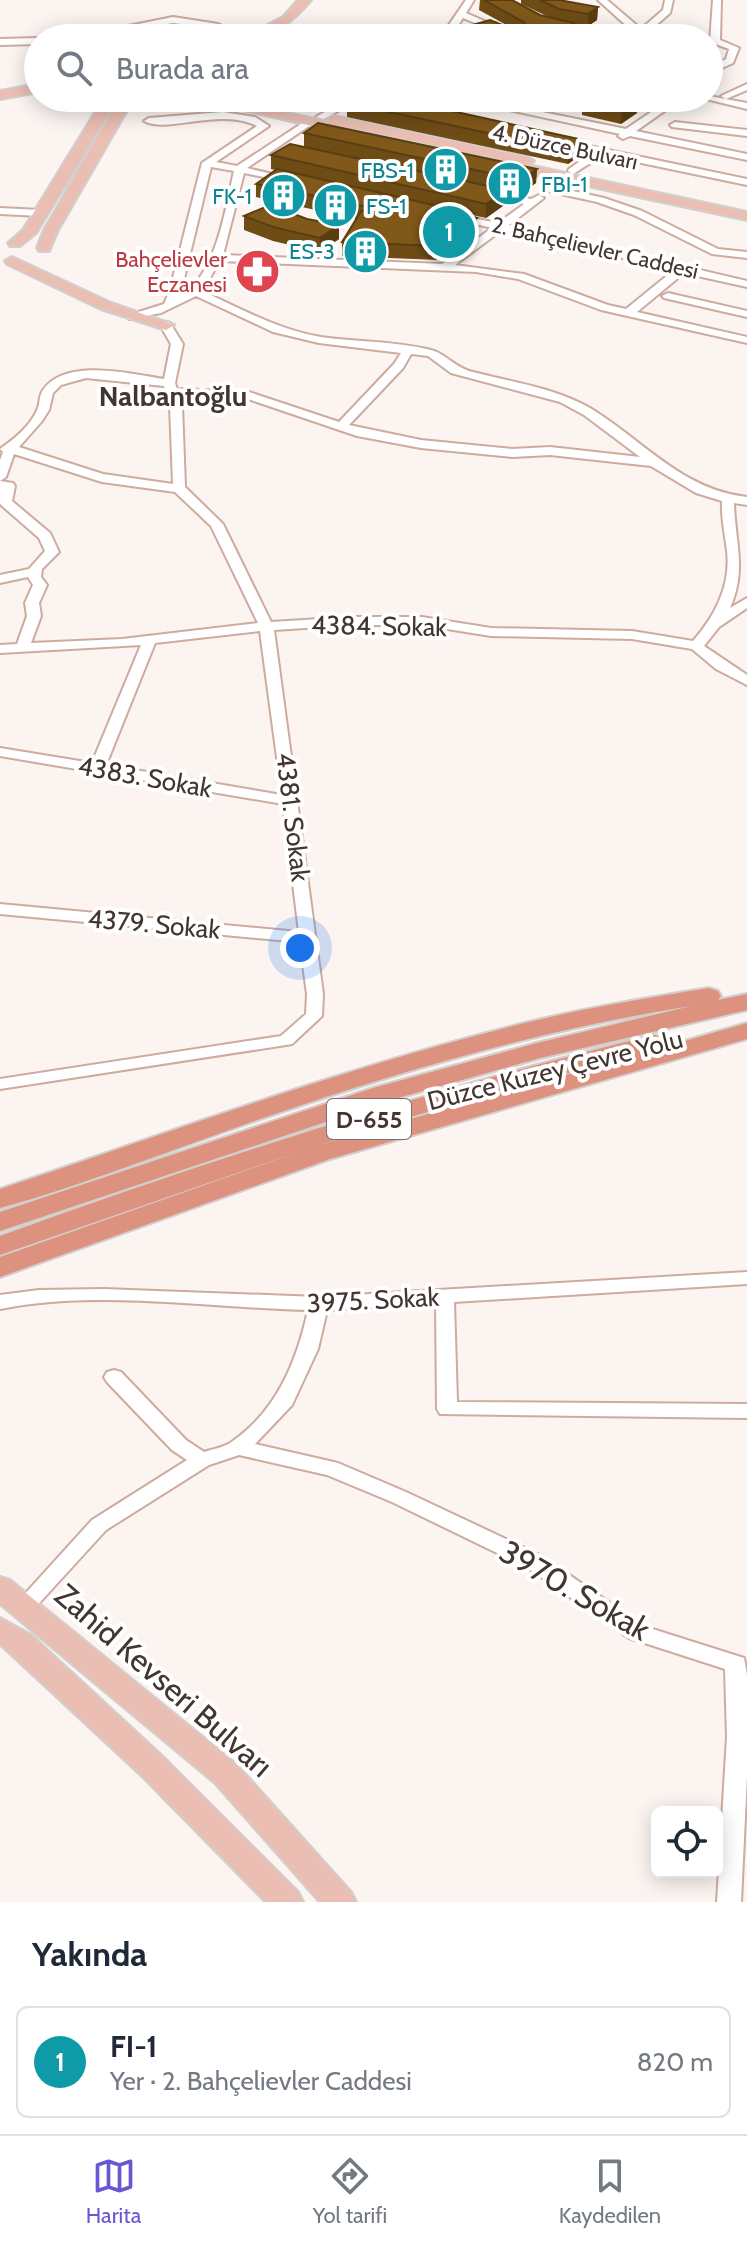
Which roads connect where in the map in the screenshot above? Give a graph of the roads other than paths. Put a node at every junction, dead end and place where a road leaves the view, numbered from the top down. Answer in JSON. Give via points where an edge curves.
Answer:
{"nodes":[{"id":1,"x":305,"y":0,"type":"edge"},
{"id":2,"x":321,"y":0,"type":"edge"},
{"id":3,"x":470,"y":0,"type":"edge"},
{"id":4,"x":591,"y":0,"type":"edge"},
{"id":5,"x":602,"y":0,"type":"edge"},
{"id":6,"x":669,"y":0,"type":"edge"},
{"id":7,"x":717,"y":0,"type":"edge"},
{"id":8,"x":461,"y":14,"type":"junction"},
{"id":9,"x":151,"y":24,"type":"edge"},
{"id":10,"x":201,"y":24,"type":"edge"},
{"id":11,"x":281,"y":24,"type":"edge"},
{"id":12,"x":302,"y":24,"type":"edge"},
{"id":13,"x":454,"y":24,"type":"edge"},
{"id":14,"x":485,"y":24,"type":"edge"},
{"id":15,"x":622,"y":24,"type":"edge"},
{"id":16,"x":626,"y":24,"type":"edge"},
{"id":17,"x":653,"y":24,"type":"edge"},
{"id":18,"x":714,"y":24,"type":"edge"},
{"id":19,"x":747,"y":39,"type":"edge"},
{"id":20,"x":723,"y":41,"type":"edge"},
{"id":21,"x":0,"y":42,"type":"edge"},
{"id":22,"x":24,"y":42,"type":"edge"},
{"id":23,"x":723,"y":45,"type":"edge"},
{"id":24,"x":723,"y":64,"type":"edge"},
{"id":25,"x":747,"y":87,"type":"edge"},
{"id":26,"x":24,"y":93,"type":"edge"},
{"id":27,"x":726,"y":96,"type":"joint"},
{"id":28,"x":0,"y":97,"type":"edge"},
{"id":29,"x":723,"y":99,"type":"edge"},
{"id":30,"x":747,"y":103,"type":"edge"},
{"id":31,"x":102,"y":112,"type":"edge"},
{"id":32,"x":119,"y":112,"type":"edge"},
{"id":33,"x":273,"y":112,"type":"edge"},
{"id":34,"x":285,"y":112,"type":"edge"},
{"id":35,"x":331,"y":112,"type":"edge"},
{"id":36,"x":524,"y":112,"type":"edge"},
{"id":37,"x":540,"y":112,"type":"edge"},
{"id":38,"x":658,"y":112,"type":"edge"},
{"id":39,"x":316,"y":120,"type":"junction"},
{"id":40,"x":149,"y":121,"type":"dead end"},
{"id":41,"x":675,"y":125,"type":"dead end"},
{"id":42,"x":747,"y":133,"type":"edge"},
{"id":43,"x":627,"y":134,"type":"junction"},
{"id":44,"x":556,"y":142,"type":"edge"},
{"id":45,"x":747,"y":142,"type":"edge"},
{"id":46,"x":268,"y":147,"type":"junction"},
{"id":47,"x":284,"y":151,"type":"edge"},
{"id":48,"x":726,"y":151,"type":"junction"},
{"id":49,"x":601,"y":152,"type":"junction"},
{"id":50,"x":747,"y":155,"type":"edge"},
{"id":51,"x":207,"y":163,"type":"junction"},
{"id":52,"x":747,"y":164,"type":"edge"},
{"id":53,"x":240,"y":168,"type":"junction"},
{"id":54,"x":569,"y":174,"type":"junction"},
{"id":55,"x":302,"y":182,"type":"edge"},
{"id":56,"x":747,"y":182,"type":"edge"},
{"id":57,"x":551,"y":189,"type":"junction"},
{"id":58,"x":471,"y":190,"type":"edge"},
{"id":59,"x":533,"y":203,"type":"junction"},
{"id":60,"x":747,"y":209,"type":"edge"},
{"id":61,"x":0,"y":211,"type":"edge"},
{"id":62,"x":41,"y":213,"type":"junction"},
{"id":63,"x":441,"y":213,"type":"edge"},
{"id":64,"x":747,"y":216,"type":"edge"},
{"id":65,"x":503,"y":227,"type":"junction"},
{"id":66,"x":44,"y":252,"type":"junction"},
{"id":67,"x":4,"y":253,"type":"edge"},
{"id":68,"x":747,"y":255,"type":"edge"},
{"id":69,"x":217,"y":258,"type":"junction"},
{"id":70,"x":444,"y":268,"type":"junction"},
{"id":71,"x":682,"y":269,"type":"junction"},
{"id":72,"x":747,"y":284,"type":"edge"},
{"id":73,"x":176,"y":290,"type":"junction"},
{"id":74,"x":196,"y":292,"type":"junction"},
{"id":75,"x":668,"y":296,"type":"dead end"},
{"id":76,"x":170,"y":304,"type":"junction"},
{"id":77,"x":629,"y":313,"type":"junction"},
{"id":78,"x":747,"y":314,"type":"edge"},
{"id":79,"x":140,"y":316,"type":"junction"},
{"id":80,"x":166,"y":325,"type":"joint"},
{"id":81,"x":747,"y":340,"type":"edge"},
{"id":82,"x":408,"y":350,"type":"junction"},
{"id":83,"x":171,"y":388,"type":"junction"},
{"id":84,"x":341,"y":426,"type":"junction"},
{"id":85,"x":3,"y":446,"type":"edge"},
{"id":86,"x":654,"y":462,"type":"junction"},
{"id":87,"x":0,"y":477,"type":"edge"},
{"id":88,"x":0,"y":485,"type":"edge"},
{"id":89,"x":179,"y":488,"type":"junction"},
{"id":90,"x":728,"y":499,"type":"junction"},
{"id":91,"x":747,"y":501,"type":"edge"},
{"id":92,"x":35,"y":572,"type":"junction"},
{"id":93,"x":0,"y":579,"type":"edge"},
{"id":94,"x":747,"y":602,"type":"edge"},
{"id":95,"x":717,"y":623,"type":"junction"},
{"id":96,"x":266,"y":626,"type":"junction"},
{"id":97,"x":150,"y":639,"type":"junction"},
{"id":98,"x":696,"y":646,"type":"junction"},
{"id":99,"x":22,"y":648,"type":"junction"},
{"id":100,"x":0,"y":649,"type":"edge"},
{"id":101,"x":747,"y":681,"type":"edge"},
{"id":102,"x":0,"y":752,"type":"edge"},
{"id":103,"x":97,"y":769,"type":"junction"},
{"id":104,"x":291,"y":801,"type":"junction"},
{"id":105,"x":0,"y":909,"type":"edge"},
{"id":106,"x":308,"y":938,"type":"junction"},
{"id":107,"x":747,"y":991,"type":"edge"},
{"id":108,"x":747,"y":1002,"type":"edge"},
{"id":109,"x":747,"y":1022,"type":"edge"},
{"id":110,"x":747,"y":1031,"type":"edge"},
{"id":111,"x":0,"y":1084,"type":"edge"},
{"id":112,"x":0,"y":1199,"type":"edge"},
{"id":113,"x":0,"y":1222,"type":"edge"},
{"id":114,"x":0,"y":1246,"type":"edge"},
{"id":115,"x":0,"y":1267,"type":"edge"},
{"id":116,"x":747,"y":1278,"type":"edge"},
{"id":117,"x":445,"y":1297,"type":"junction"},
{"id":118,"x":0,"y":1302,"type":"edge"},
{"id":119,"x":319,"y":1304,"type":"junction"},
{"id":120,"x":114,"y":1377,"type":"dead end"},
{"id":121,"x":747,"y":1411,"type":"edge"},
{"id":122,"x":239,"y":1448,"type":"junction"},
{"id":123,"x":202,"y":1460,"type":"junction"},
{"id":124,"x":12,"y":1597,"type":"edge"},
{"id":125,"x":0,"y":1629,"type":"edge"},
{"id":126,"x":742,"y":1664,"type":"edge"},
{"id":127,"x":287,"y":1902,"type":"edge"},
{"id":128,"x":340,"y":1902,"type":"edge"},
{"id":129,"x":729,"y":1902,"type":"edge"}],
"edges":[{"from":1,"to":11,"type":"main road"},
{"from":2,"to":12,"type":"main road"},
{"from":3,"to":8,"type":"street"},
{"from":4,"to":15,"type":"street"},
{"from":5,"to":16,"type":"street"},
{"from":6,"to":17,"type":"street","via":[[667,11]]},
{"from":7,"to":18,"type":"street"},
{"from":8,"to":13,"type":"street"},
{"from":8,"to":14,"type":"street"},
{"from":9,"to":10,"type":"street"},
{"from":19,"to":20,"type":"street"},
{"from":21,"to":22,"type":"street"},
{"from":23,"to":24,"type":"street","via":[[734,48]]},
{"from":25,"to":27,"type":"street"},
{"from":26,"to":28,"type":"main road"},
{"from":27,"to":30,"type":"street"},
{"from":29,"to":30,"type":"street"},
{"from":31,"to":62,"type":"main road"},
{"from":32,"to":66,"type":"main road","via":[[51,230]]},
{"from":33,"to":39,"type":"main road","name":"4. Düzce Bulvarı"},
{"from":34,"to":39,"type":"main road","name":"4. Düzce Bulvarı"},
{"from":35,"to":39,"type":"street"},
{"from":36,"to":43,"type":"street"},
{"from":37,"to":43,"type":"street"},
{"from":38,"to":43,"type":"street"},
{"from":39,"to":46,"type":"street"},
{"from":39,"to":54,"type":"main road","name":"4. Düzce Bulvarı"},
{"from":40,"to":51,"type":"street","via":[[229,114],[263,124]]},
{"from":41,"to":42,"type":"street","via":[[728,125]]},
{"from":43,"to":48,"type":"street"},
{"from":43,"to":49,"type":"street"},
{"from":43,"to":52,"type":"street"},
{"from":44,"to":49,"type":"street"},
{"from":45,"to":48,"type":"street"},
{"from":46,"to":47,"type":"street"},
{"from":46,"to":53,"type":"street"},
{"from":48,"to":50,"type":"street"},
{"from":49,"to":54,"type":"street"},
{"from":49,"to":56,"type":"street"},
{"from":51,"to":53,"type":"street"},
{"from":51,"to":73,"type":"street"},
{"from":53,"to":55,"type":"street"},
{"from":53,"to":69,"type":"street"},
{"from":54,"to":57,"type":"street"},
{"from":54,"to":60,"type":"main road","name":"4. Düzce Bulvarı"},
{"from":54,"to":64,"type":"main road","name":"4. Düzce Bulvarı"},
{"from":57,"to":59,"type":"street"},
{"from":57,"to":68,"type":"street","via":[[638,213],[716,252]]},
{"from":58,"to":59,"type":"street"},
{"from":59,"to":65,"type":"street"},
{"from":61,"to":62,"type":"street"},
{"from":62,"to":67,"type":"main road","via":[[29,233]]},
{"from":63,"to":65,"type":"street","name":"2. Bahçelievler Caddesi"},
{"from":65,"to":70,"type":"street"},
{"from":65,"to":71,"type":"street","name":"2. Bahçelievler Caddesi"},
{"from":66,"to":67,"type":"main road","via":[[33,260]]},
{"from":66,"to":79,"type":"main road","via":[[60,269]]},
{"from":67,"to":79,"type":"main road"},
{"from":69,"to":70,"type":"street"},
{"from":69,"to":74,"type":"street"},
{"from":70,"to":77,"type":"street","via":[[520,276]]},
{"from":71,"to":72,"type":"street","name":"2. Bahçelievler Caddesi"},
{"from":71,"to":77,"type":"street"},
{"from":73,"to":74,"type":"street"},
{"from":73,"to":76,"type":"street"},
{"from":74,"to":76,"type":"street"},
{"from":74,"to":82,"type":"street","via":[[277,330]]},
{"from":75,"to":78,"type":"street"},
{"from":76,"to":79,"type":"street"},
{"from":77,"to":81,"type":"street"},
{"from":79,"to":80,"type":"main road"},
{"from":80,"to":83,"type":"street","via":[[177,344]]},
{"from":82,"to":84,"type":"street"},
{"from":82,"to":86,"type":"street","via":[[431,353],[475,378],[564,399]]},
{"from":83,"to":84,"type":"street","via":[[249,396]]},
{"from":83,"to":85,"type":"street","via":[[89,373],[65,378],[48,391],[25,438]]},
{"from":83,"to":89,"type":"street"},
{"from":84,"to":86,"type":"street","via":[[421,444]]},
{"from":85,"to":87,"type":"street"},
{"from":85,"to":89,"type":"street","via":[[91,475]]},
{"from":86,"to":90,"type":"street","via":[[700,490]]},
{"from":88,"to":92,"type":"street","via":[[9,486],[5,502],[45,536],[52,552]]},
{"from":89,"to":96,"type":"street","name":"4381. Sokak","via":[[217,524]]},
{"from":90,"to":91,"type":"street"},
{"from":90,"to":95,"type":"street","via":[[734,568]]},
{"from":92,"to":93,"type":"street"},
{"from":92,"to":99,"type":"street","via":[[40,585]]},
{"from":94,"to":95,"type":"street"},
{"from":95,"to":98,"type":"street"},
{"from":96,"to":97,"type":"street","name":"4384. Sokak"},
{"from":96,"to":98,"type":"street","name":"4384. Sokak","via":[[422,621],[491,632],[632,635]]},
{"from":96,"to":104,"type":"street","name":"4381. Sokak"},
{"from":97,"to":99,"type":"street","name":"4384. Sokak"},
{"from":97,"to":103,"type":"street"},
{"from":98,"to":101,"type":"street","name":"4384. Sokak"},
{"from":99,"to":100,"type":"street","name":"4384. Sokak"},
{"from":102,"to":103,"type":"street","name":"4383. Sokak"},
{"from":103,"to":104,"type":"street","name":"4383. Sokak"},
{"from":104,"to":106,"type":"street","name":"4381. Sokak"},
{"from":105,"to":106,"type":"street","name":"4379. Sokak"},
{"from":106,"to":111,"type":"street","name":"4381. Sokak","via":[[314,1016],[286,1040]]},
{"from":107,"to":112,"type":"highway","via":[[605,1012],[464,1048],[304,1095]]},
{"from":108,"to":113,"type":"highway","name":"Düzce Kuzey Çevre Yolu","number":"D-655","via":[[405,1086]]},
{"from":109,"to":114,"type":"highway","name":"Düzce Kuzey Çevre Yolu","number":"D-655","via":[[438,1098],[187,1177]]},
{"from":110,"to":115,"type":"highway","via":[[321,1153]]},
{"from":116,"to":117,"type":"street","name":"3975. Sokak"},
{"from":117,"to":119,"type":"street","name":"3975. Sokak"},
{"from":117,"to":121,"type":"street","via":[[447,1409]]},
{"from":118,"to":119,"type":"street","name":"3975. Sokak","via":[[31,1295],[123,1295]]},
{"from":119,"to":122,"type":"street","via":[[309,1349],[282,1405]]},
{"from":120,"to":123,"type":"street","via":[[179,1445]]},
{"from":122,"to":123,"type":"street"},
{"from":122,"to":126,"type":"street","name":"3970. Sokak","via":[[331,1468],[399,1497],[535,1562],[636,1632]]},
{"from":123,"to":124,"type":"street","via":[[99,1525]]},
{"from":124,"to":128,"type":"main road","name":"Zahid Kevseri Bulvarı","via":[[226,1774]]},
{"from":125,"to":127,"type":"main road","via":[[152,1766]]},
{"from":126,"to":129,"type":"street","name":"3970. Sokak"}]}
